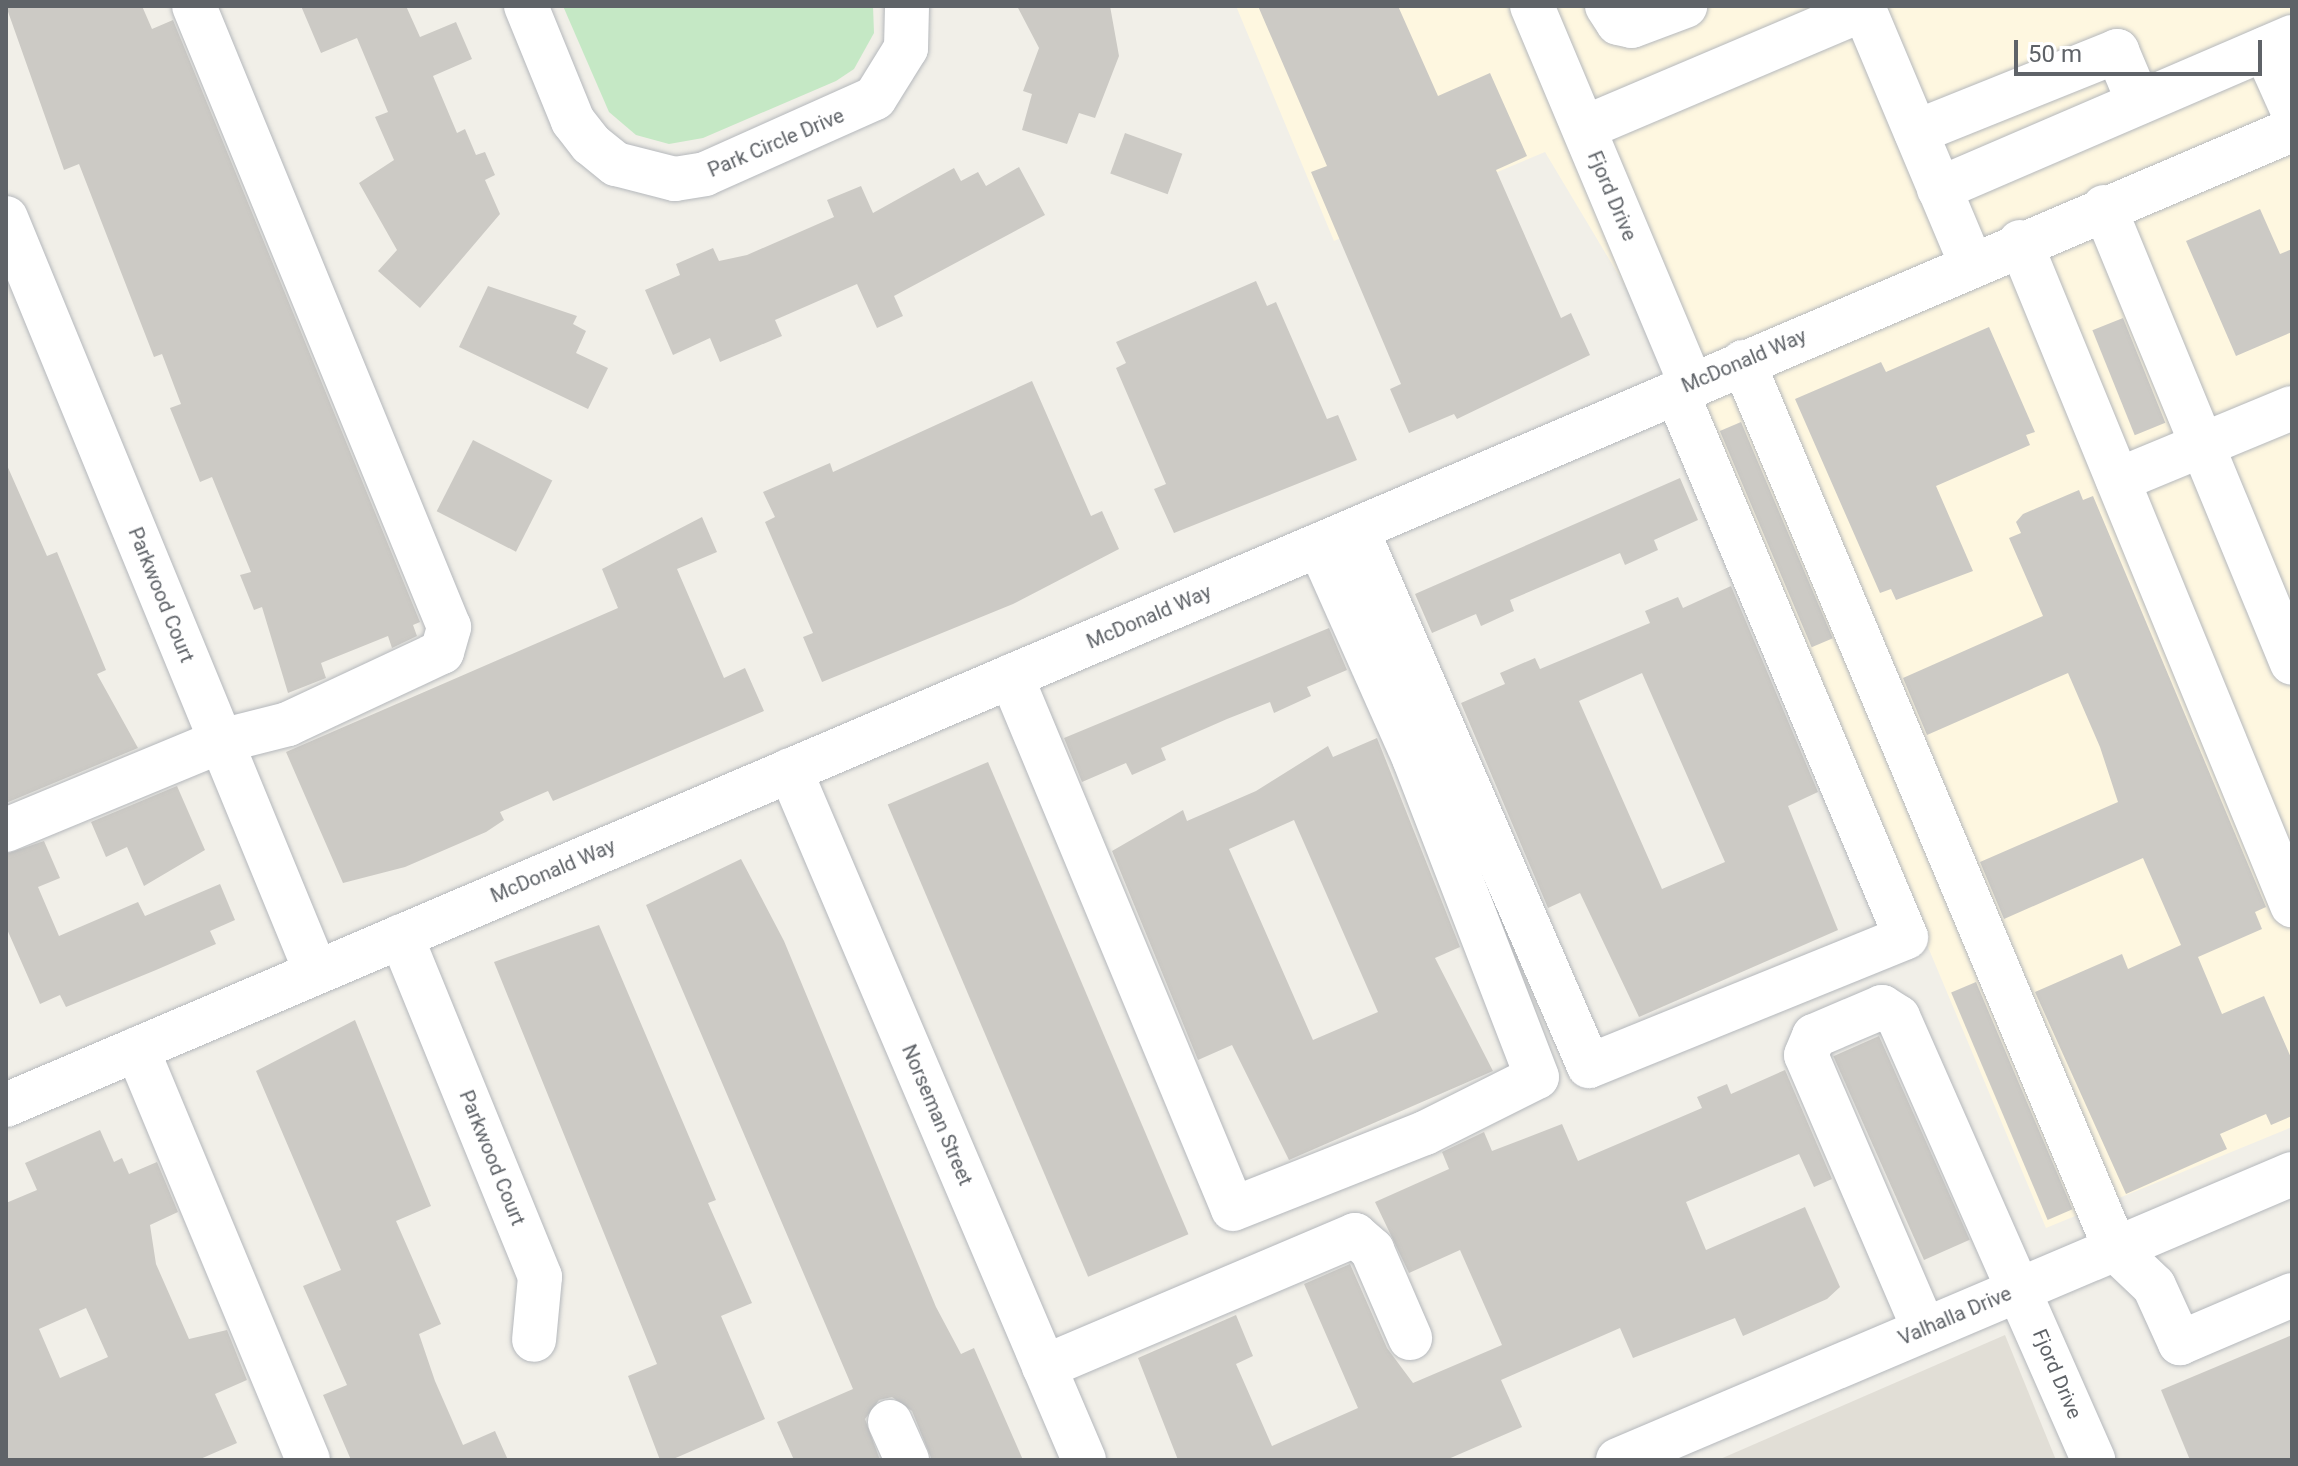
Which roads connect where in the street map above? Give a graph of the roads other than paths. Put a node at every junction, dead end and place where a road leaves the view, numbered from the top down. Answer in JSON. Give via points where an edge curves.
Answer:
{"nodes":[{"id":1,"x":194,"y":6,"type":"edge"},
{"id":2,"x":526,"y":6,"type":"edge"},
{"id":3,"x":907,"y":6,"type":"edge"},
{"id":4,"x":1532,"y":6,"type":"edge"},
{"id":5,"x":1607,"y":6,"type":"edge"},
{"id":6,"x":1685,"y":6,"type":"edge"},
{"id":7,"x":1864,"y":7,"type":"edge"},
{"id":8,"x":2278,"y":43,"type":"edge"},
{"id":9,"x":2139,"y":103,"type":"junction"},
{"id":10,"x":2292,"y":109,"type":"edge"},
{"id":11,"x":1584,"y":128,"type":"junction"},
{"id":12,"x":2292,"y":130,"type":"edge"},
{"id":13,"x":1916,"y":132,"type":"junction"},
{"id":14,"x":1939,"y":189,"type":"junction"},
{"id":15,"x":2104,"y":207,"type":"junction"},
{"id":16,"x":6,"y":218,"type":"edge"},
{"id":17,"x":2020,"y":242,"type":"junction"},
{"id":18,"x":1971,"y":264,"type":"junction"},
{"id":19,"x":1743,"y":362,"type":"junction"},
{"id":20,"x":1684,"y":388,"type":"junction"},
{"id":21,"x":2292,"y":408,"type":"edge"},
{"id":22,"x":2202,"y":445,"type":"junction"},
{"id":23,"x":2118,"y":480,"type":"junction"},
{"id":24,"x":1338,"y":537,"type":"junction"},
{"id":25,"x":2292,"y":663,"type":"edge"},
{"id":26,"x":1011,"y":676,"type":"junction"},
{"id":27,"x":221,"y":741,"type":"junction"},
{"id":28,"x":790,"y":770,"type":"junction"},
{"id":29,"x":6,"y":830,"type":"edge"},
{"id":30,"x":2292,"y":905,"type":"edge"},
{"id":31,"x":401,"y":936,"type":"junction"},
{"id":32,"x":316,"y":972,"type":"junction"},
{"id":33,"x":137,"y":1049,"type":"junction"},
{"id":34,"x":6,"y":1105,"type":"edge"},
{"id":35,"x":2292,"y":1174,"type":"edge"},
{"id":36,"x":2116,"y":1250,"type":"junction"},
{"id":37,"x":2021,"y":1288,"type":"junction"},
{"id":38,"x":2292,"y":1295,"type":"edge"},
{"id":39,"x":1924,"y":1329,"type":"junction"},
{"id":40,"x":1410,"y":1338,"type":"dead end"},
{"id":41,"x":534,"y":1340,"type":"dead end"},
{"id":42,"x":1044,"y":1367,"type":"junction"},
{"id":43,"x":308,"y":1460,"type":"edge"},
{"id":44,"x":1084,"y":1460,"type":"edge"},
{"id":45,"x":1618,"y":1460,"type":"edge"},
{"id":46,"x":2093,"y":1460,"type":"edge"}],
"edges":[{"from":1,"to":27,"type":"street","via":[[449,627],[442,652],[288,724]]},
{"from":2,"to":3,"type":"street","name":"Park Circle Drive","via":[[573,121],[591,144],[616,164],[675,179],[705,174],[875,98],[906,48]]},
{"from":4,"to":11,"type":"street","name":"Fjord Drive"},
{"from":5,"to":6,"type":"street","via":[[1618,23],[1632,26]]},
{"from":7,"to":11,"type":"street"},
{"from":7,"to":13,"type":"street"},
{"from":8,"to":9,"type":"street"},
{"from":8,"to":10,"type":"street"},
{"from":9,"to":13,"type":"street","via":[[2117,51]]},
{"from":9,"to":14,"type":"street"},
{"from":11,"to":20,"type":"street","name":"Fjord Drive"},
{"from":12,"to":15,"type":"street","name":"McDonald Way"},
{"from":13,"to":14,"type":"street"},
{"from":14,"to":18,"type":"street"},
{"from":15,"to":17,"type":"street","name":"McDonald Way"},
{"from":15,"to":22,"type":"street"},
{"from":16,"to":27,"type":"street","name":"Parkwood Court"},
{"from":17,"to":18,"type":"street","name":"McDonald Way"},
{"from":17,"to":23,"type":"street"},
{"from":18,"to":19,"type":"street","name":"McDonald Way"},
{"from":19,"to":20,"type":"street","name":"McDonald Way"},
{"from":19,"to":36,"type":"street"},
{"from":20,"to":24,"type":"street","name":"McDonald Way"},
{"from":20,"to":24,"type":"street","name":"Fjord Drive","via":[[1906,937],[1589,1066]]},
{"from":21,"to":22,"type":"street"},
{"from":22,"to":23,"type":"street"},
{"from":22,"to":25,"type":"street"},
{"from":23,"to":30,"type":"street"},
{"from":24,"to":26,"type":"street","name":"McDonald Way"},
{"from":24,"to":26,"type":"street","via":[[1414,758],[1537,1077],[1425,1133],[1233,1209]]},
{"from":26,"to":28,"type":"street","name":"McDonald Way"},
{"from":27,"to":29,"type":"street"},
{"from":27,"to":32,"type":"street","name":"Parkwood Court"},
{"from":28,"to":31,"type":"street","name":"McDonald Way"},
{"from":28,"to":42,"type":"street","name":"Norseman Street"},
{"from":31,"to":32,"type":"street","name":"McDonald Way"},
{"from":31,"to":41,"type":"street","name":"Parkwood Court","via":[[540,1277]]},
{"from":32,"to":33,"type":"street","name":"McDonald Way"},
{"from":33,"to":34,"type":"street","name":"McDonald Way"},
{"from":33,"to":43,"type":"street"},
{"from":35,"to":36,"type":"street","name":"Valhalla Drive"},
{"from":36,"to":37,"type":"street","name":"Valhalla Drive"},
{"from":36,"to":38,"type":"street","via":[[2154,1286],[2180,1343]]},
{"from":37,"to":39,"type":"street","name":"Valhalla Drive"},
{"from":37,"to":39,"type":"street","name":"Fjord Drive","via":[[1898,1017],[1882,1007],[1814,1036],[1806,1055]]},
{"from":37,"to":46,"type":"street","name":"Fjord Drive"},
{"from":39,"to":45,"type":"street","name":"Valhalla Drive"},
{"from":40,"to":42,"type":"street","via":[[1372,1250],[1355,1235]]},
{"from":42,"to":44,"type":"street","name":"Norseman Street"}]}
